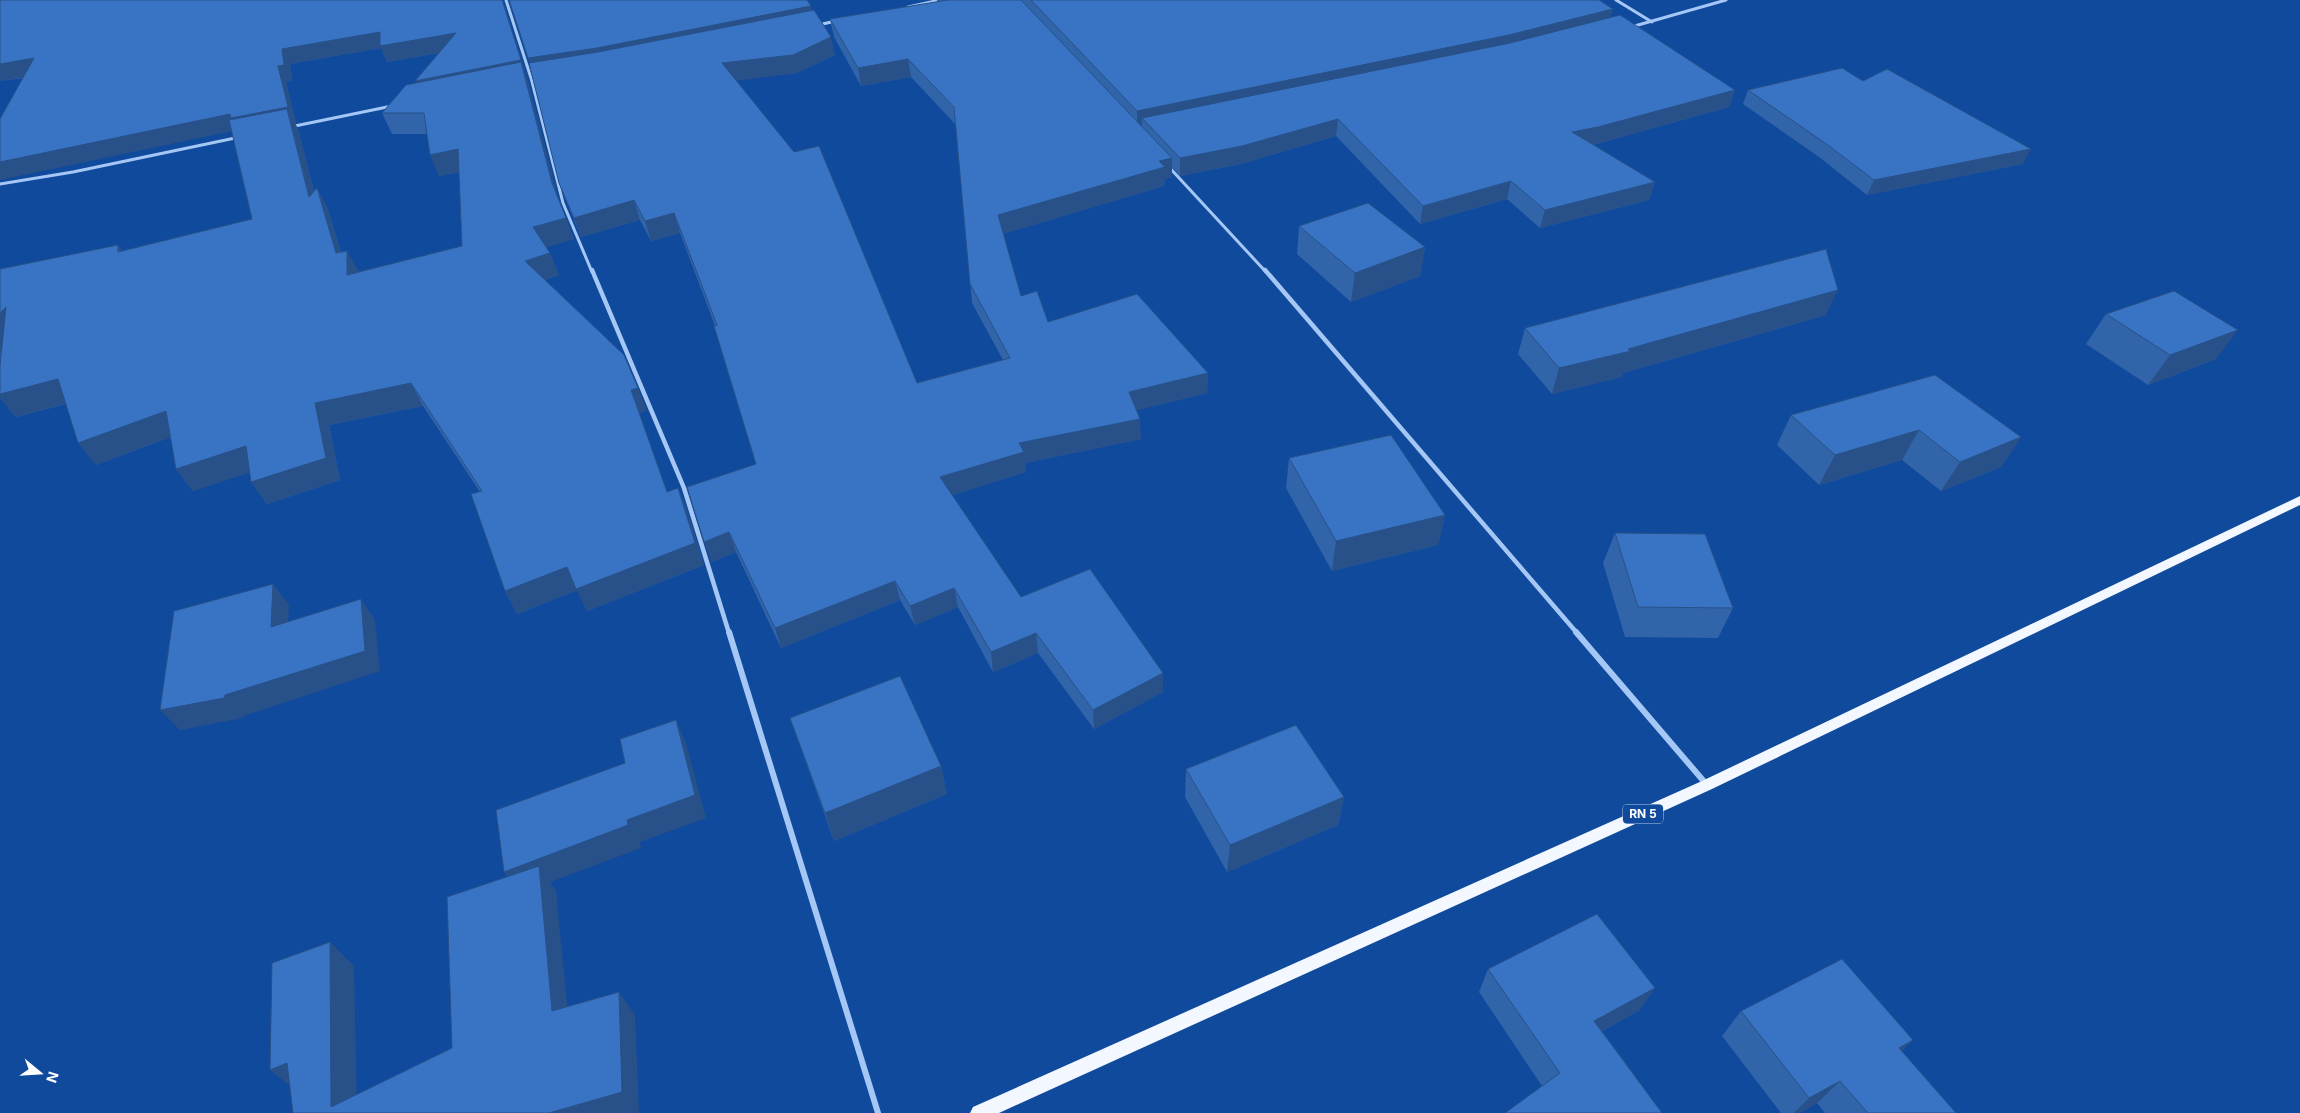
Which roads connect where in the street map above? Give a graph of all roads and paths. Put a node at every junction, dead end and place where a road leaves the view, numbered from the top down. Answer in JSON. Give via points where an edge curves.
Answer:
{"nodes":[{"id":1,"x":506,"y":0,"type":"edge"},
{"id":2,"x":940,"y":0,"type":"edge"},
{"id":3,"x":1616,"y":0,"type":"edge"},
{"id":4,"x":1726,"y":0,"type":"edge"},
{"id":5,"x":900,"y":8,"type":"edge"},
{"id":6,"x":842,"y":20,"type":"edge"},
{"id":7,"x":1652,"y":22,"type":"junction"},
{"id":8,"x":814,"y":26,"type":"edge"},
{"id":9,"x":1624,"y":29,"type":"edge"},
{"id":10,"x":540,"y":77,"type":"edge"},
{"id":11,"x":531,"y":78,"type":"junction"},
{"id":12,"x":521,"y":80,"type":"edge"},
{"id":13,"x":400,"y":104,"type":"edge"},
{"id":14,"x":285,"y":128,"type":"edge"},
{"id":15,"x":247,"y":136,"type":"edge"},
{"id":16,"x":1163,"y":161,"type":"edge"},
{"id":17,"x":0,"y":184,"type":"edge"},
{"id":18,"x":2300,"y":500,"type":"edge"},
{"id":19,"x":1706,"y":785,"type":"junction"},
{"id":20,"x":878,"y":1113,"type":"edge"},
{"id":21,"x":979,"y":1113,"type":"edge"}],
"edges":[{"from":1,"to":11,"type":"street"},
{"from":2,"to":5,"type":"street"},
{"from":3,"to":7,"type":"street"},
{"from":4,"to":7,"type":"street"},
{"from":6,"to":8,"type":"street"},
{"from":7,"to":9,"type":"street"},
{"from":10,"to":11,"type":"street"},
{"from":11,"to":12,"type":"street"},
{"from":11,"to":20,"type":"street","via":[[563,203],[684,488]]},
{"from":13,"to":14,"type":"street"},
{"from":15,"to":17,"type":"street"},
{"from":16,"to":19,"type":"street","via":[[1290,298]]},
{"from":18,"to":19,"type":"main road","number":"RN 5"},
{"from":19,"to":21,"type":"main road","number":"RN 5"}]}
